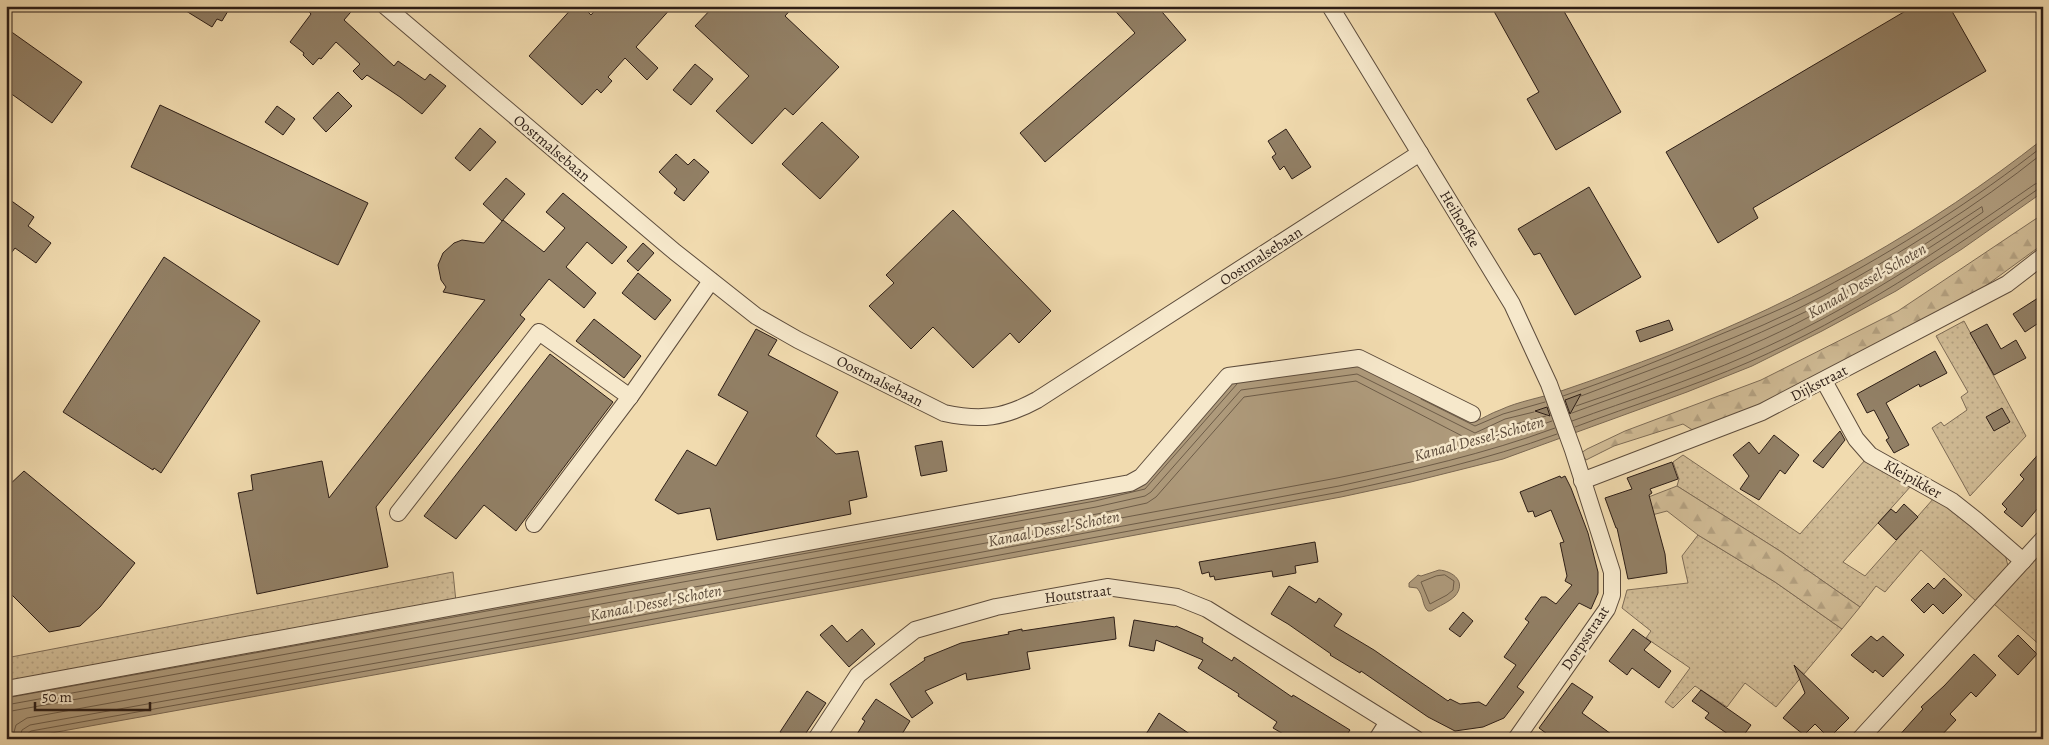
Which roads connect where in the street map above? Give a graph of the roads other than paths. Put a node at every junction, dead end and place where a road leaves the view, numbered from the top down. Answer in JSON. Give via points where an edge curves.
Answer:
{"nodes":[{"id":1,"x":385,"y":6,"type":"edge"},
{"id":2,"x":1330,"y":6,"type":"edge"},
{"id":3,"x":1420,"y":153,"type":"junction"},
{"id":4,"x":2043,"y":256,"type":"edge"},
{"id":5,"x":711,"y":281,"type":"junction"},
{"id":6,"x":1824,"y":381,"type":"junction"},
{"id":7,"x":630,"y":397,"type":"junction"},
{"id":8,"x":1472,"y":414,"type":"dead end"},
{"id":9,"x":1570,"y":440,"type":"joint"},
{"id":10,"x":1582,"y":481,"type":"junction"},
{"id":11,"x":398,"y":513,"type":"dead end"},
{"id":12,"x":534,"y":524,"type":"dead end"},
{"id":13,"x":2043,"y":539,"type":"edge"},
{"id":14,"x":2022,"y":561,"type":"junction"},
{"id":15,"x":6,"y":689,"type":"edge"},
{"id":16,"x":1388,"y":722,"type":"junction"},
{"id":17,"x":816,"y":739,"type":"edge"},
{"id":18,"x":1377,"y":739,"type":"edge"},
{"id":19,"x":1416,"y":739,"type":"edge"},
{"id":20,"x":1516,"y":739,"type":"edge"},
{"id":21,"x":1860,"y":739,"type":"edge"}],
"edges":[{"from":1,"to":5,"type":"street","name":"Oostmalsebaan"},
{"from":2,"to":3,"type":"street","name":"Heihoefke"},
{"from":3,"to":5,"type":"street","name":"Oostmalsebaan","via":[[1037,400],[988,417],[969,418],[944,413],[798,340],[756,316]]},
{"from":3,"to":9,"type":"street","name":"Heihoefke","via":[[1512,304]]},
{"from":4,"to":6,"type":"street","name":"Dijkstraat","via":[[2006,284]]},
{"from":5,"to":7,"type":"street"},
{"from":6,"to":10,"type":"street","name":"Dijkstraat","via":[[1762,412]]},
{"from":6,"to":14,"type":"street","name":"Kleipikker","via":[[1856,439],[1870,455],[1952,501]]},
{"from":7,"to":11,"type":"street","via":[[539,332]]},
{"from":7,"to":12,"type":"street"},
{"from":8,"to":15,"type":"street","via":[[1359,358],[1228,376],[1142,477],[1130,484]]},
{"from":9,"to":10,"type":"street","name":"Dorpsstraat"},
{"from":10,"to":20,"type":"street","name":"Dorpsstraat","via":[[1612,572],[1612,595],[1598,623]]},
{"from":13,"to":14,"type":"street"},
{"from":14,"to":21,"type":"street"},
{"from":16,"to":17,"type":"street","name":"Houtstraat","via":[[1207,609],[1177,597],[1107,587],[996,607],[915,630],[858,675]]},
{"from":16,"to":18,"type":"street"},
{"from":16,"to":19,"type":"street","name":"Houtstraat"}]}
